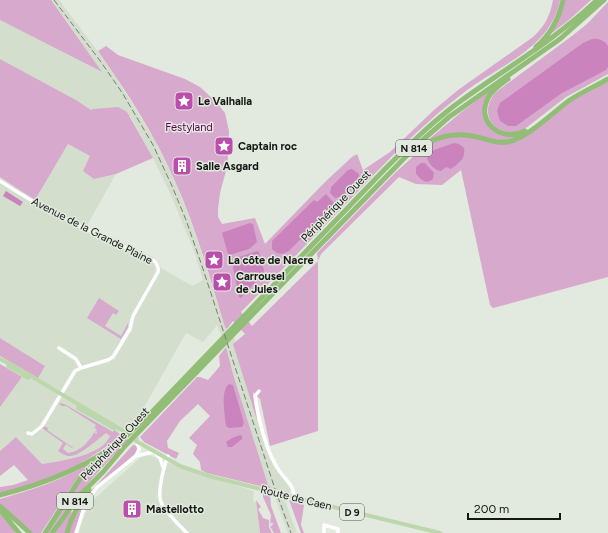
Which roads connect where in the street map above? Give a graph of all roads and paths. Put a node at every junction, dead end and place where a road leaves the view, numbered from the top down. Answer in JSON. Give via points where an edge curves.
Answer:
{"nodes":[{"id":1,"x":563,"y":0,"type":"edge"},
{"id":2,"x":597,"y":0,"type":"edge"},
{"id":3,"x":604,"y":0,"type":"edge"},
{"id":4,"x":530,"y":54,"type":"junction"},
{"id":5,"x":524,"y":65,"type":"junction"},
{"id":6,"x":608,"y":78,"type":"edge"},
{"id":7,"x":385,"y":178,"type":"junction"},
{"id":8,"x":0,"y":181,"type":"edge"},
{"id":9,"x":245,"y":318,"type":"junction"},
{"id":10,"x":222,"y":342,"type":"junction"},
{"id":11,"x":59,"y":348,"type":"dead end"},
{"id":12,"x":0,"y":360,"type":"edge"},
{"id":13,"x":81,"y":368,"type":"junction"},
{"id":14,"x":259,"y":391,"type":"dead end"},
{"id":15,"x":60,"y":395,"type":"junction"},
{"id":16,"x":28,"y":433,"type":"dead end"},
{"id":17,"x":120,"y":441,"type":"junction"},
{"id":18,"x":139,"y":441,"type":"junction"},
{"id":19,"x":154,"y":452,"type":"junction"},
{"id":20,"x":138,"y":455,"type":"junction"},
{"id":21,"x":167,"y":458,"type":"junction"},
{"id":22,"x":174,"y":463,"type":"junction"},
{"id":23,"x":163,"y":468,"type":"junction"},
{"id":24,"x":103,"y":472,"type":"junction"},
{"id":25,"x":197,"y":472,"type":"junction"},
{"id":26,"x":0,"y":495,"type":"edge"},
{"id":27,"x":294,"y":498,"type":"junction"},
{"id":28,"x":0,"y":506,"type":"edge"},
{"id":29,"x":0,"y":510,"type":"edge"},
{"id":30,"x":19,"y":533,"type":"edge"},
{"id":31,"x":30,"y":533,"type":"edge"},
{"id":32,"x":45,"y":533,"type":"edge"},
{"id":33,"x":52,"y":533,"type":"edge"},
{"id":34,"x":67,"y":533,"type":"edge"},
{"id":35,"x":76,"y":533,"type":"edge"},
{"id":36,"x":187,"y":533,"type":"edge"},
{"id":37,"x":324,"y":533,"type":"edge"},
{"id":38,"x":338,"y":533,"type":"edge"},
{"id":39,"x":435,"y":533,"type":"edge"},
{"id":40,"x":440,"y":533,"type":"edge"}],
"edges":[{"from":1,"to":4,"type":"highway","via":[[553,28]]},
{"from":2,"to":4,"type":"highway","name":"Périphérique Ouest","number":"N 814","via":[[568,26]]},
{"from":3,"to":5,"type":"highway","name":"Périphérique Ouest","number":"N 814","via":[[560,39]]},
{"from":4,"to":9,"type":"highway","name":"Périphérique Ouest","number":"N 814","via":[[462,100],[422,132]]},
{"from":5,"to":6,"type":"highway","via":[[490,94],[486,102],[488,122],[496,131],[503,134],[515,135],[525,131],[570,97]]},
{"from":5,"to":7,"type":"highway","name":"Périphérique Ouest","number":"N 814","via":[[449,117]]},
{"from":6,"to":7,"type":"highway","via":[[571,99],[519,138],[502,142],[468,135],[440,138],[426,143]]},
{"from":7,"to":9,"type":"highway","name":"Périphérique Ouest","number":"N 814"},
{"from":8,"to":13,"type":"street","name":"Avenue de la Grande Plaine","via":[[43,207],[153,260],[158,265],[158,272],[113,357]]},
{"from":9,"to":10,"type":"highway","name":"Périphérique Ouest","number":"N 814"},
{"from":10,"to":17,"type":"highway","name":"Périphérique Ouest","number":"N 814"},
{"from":10,"to":18,"type":"highway","name":"Périphérique Ouest","number":"N 814"},
{"from":11,"to":13,"type":"street","via":[[76,359]]},
{"from":12,"to":15,"type":"main road"},
{"from":13,"to":15,"type":"street","name":"Avenue de la Grande Plaine","via":[[74,372]]},
{"from":14,"to":27,"type":"street","via":[[255,396],[262,429],[278,469],[294,490]]},
{"from":15,"to":15,"type":"main road","via":[[124,433],[107,425]]},
{"from":15,"to":16,"type":"street","name":"Avenue de la Grande Plaine","via":[[42,426],[32,434]]},
{"from":17,"to":26,"type":"highway","name":"Périphérique Ouest","number":"N 814","via":[[87,463],[52,480]]},
{"from":17,"to":32,"type":"highway","via":[[88,468]]},
{"from":18,"to":19,"type":"main road","name":"Route de Caen"},
{"from":18,"to":20,"type":"street"},
{"from":18,"to":20,"type":"street","via":[[142,451]]},
{"from":18,"to":21,"type":"main road","name":"Route de Caen","number":"D 9"},
{"from":18,"to":24,"type":"highway","name":"Périphérique Ouest","number":"N 814","via":[[126,446]]},
{"from":19,"to":20,"type":"street"},
{"from":19,"to":21,"type":"main road","name":"Route de Caen","number":"D 9"},
{"from":19,"to":23,"type":"street","via":[[160,458]]},
{"from":20,"to":35,"type":"street","via":[[93,493],[84,508]]},
{"from":21,"to":22,"type":"main road","name":"Route de Caen","number":"D 9"},
{"from":21,"to":23,"type":"street"},
{"from":21,"to":25,"type":"main road","name":"Route de Caen","number":"D 9"},
{"from":22,"to":23,"type":"street"},
{"from":22,"to":25,"type":"main road","name":"Route de Caen","number":"D 9"},
{"from":23,"to":36,"type":"street","via":[[160,500]]},
{"from":24,"to":33,"type":"highway","name":"Périphérique Ouest","number":"N 814","via":[[79,496]]},
{"from":24,"to":34,"type":"highway","via":[[78,505]]},
{"from":25,"to":27,"type":"main road","name":"Route de Caen","number":"D 9"},
{"from":27,"to":39,"type":"main road","name":"Route de Caen","number":"D 9"},
{"from":28,"to":31,"type":"highway"},
{"from":29,"to":30,"type":"highway"},
{"from":37,"to":38,"type":"street","via":[[324,525],[338,529]]},
{"from":39,"to":40,"type":"main road","number":"D 9"}]}
